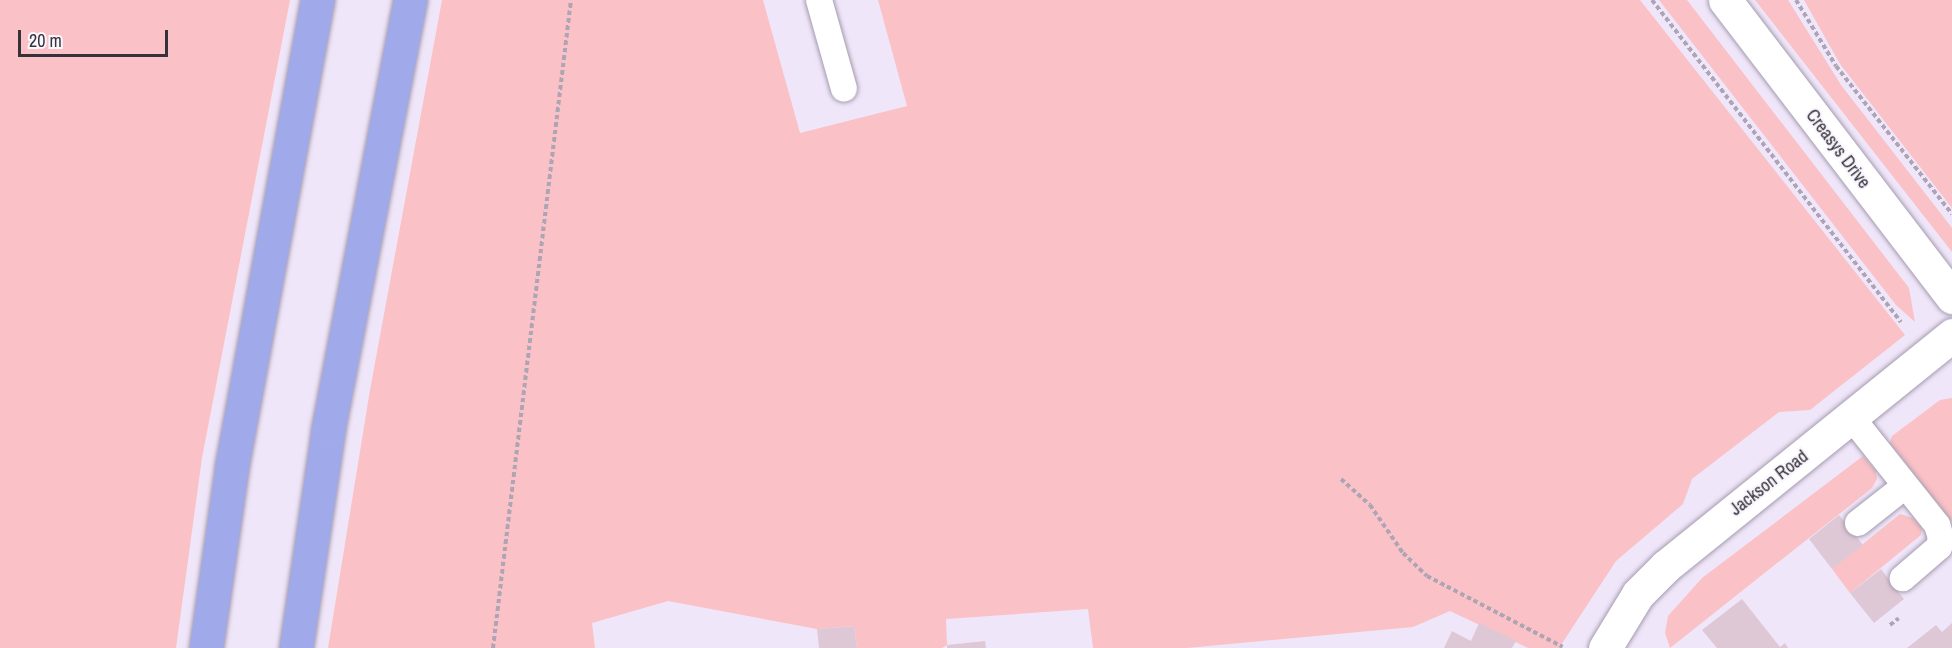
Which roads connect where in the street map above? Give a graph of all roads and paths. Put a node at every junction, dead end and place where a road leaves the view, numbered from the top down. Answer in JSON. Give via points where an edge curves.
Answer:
{"nodes":[{"id":1,"x":317,"y":0,"type":"edge"},
{"id":2,"x":410,"y":0,"type":"edge"},
{"id":3,"x":571,"y":0,"type":"edge"},
{"id":4,"x":819,"y":0,"type":"edge"},
{"id":5,"x":1652,"y":0,"type":"edge"},
{"id":6,"x":1725,"y":0,"type":"edge"},
{"id":7,"x":1796,"y":0,"type":"edge"},
{"id":8,"x":844,"y":89,"type":"dead end"},
{"id":9,"x":1952,"y":214,"type":"edge"},
{"id":10,"x":1952,"y":297,"type":"edge"},
{"id":11,"x":1940,"y":345,"type":"edge"},
{"id":12,"x":1852,"y":418,"type":"junction"},
{"id":13,"x":1341,"y":479,"type":"dead end"},
{"id":14,"x":1905,"y":486,"type":"junction"},
{"id":15,"x":1858,"y":523,"type":"dead end"},
{"id":16,"x":1903,"y":578,"type":"dead end"},
{"id":17,"x":206,"y":648,"type":"edge"},
{"id":18,"x":296,"y":648,"type":"edge"},
{"id":19,"x":493,"y":648,"type":"edge"},
{"id":20,"x":1565,"y":648,"type":"edge"},
{"id":21,"x":1605,"y":648,"type":"edge"}],
"edges":[{"from":1,"to":17,"type":"highway","via":[[232,465]]},
{"from":2,"to":18,"type":"highway","via":[[328,430]]},
{"from":3,"to":19,"type":"path"},
{"from":4,"to":8,"type":"lane"},
{"from":5,"to":11,"type":"path"},
{"from":6,"to":10,"type":"street","name":"Creasys Drive"},
{"from":7,"to":9,"type":"path","via":[[1836,66]]},
{"from":11,"to":12,"type":"street","name":"Jackson Road"},
{"from":12,"to":14,"type":"lane"},
{"from":12,"to":21,"type":"street","name":"Jackson Road","via":[[1666,566],[1638,594]]},
{"from":13,"to":20,"type":"path","via":[[1370,505],[1403,553],[1427,576]]},
{"from":14,"to":15,"type":"lane"},
{"from":14,"to":16,"type":"lane","via":[[1941,537],[1939,547]]}]}
